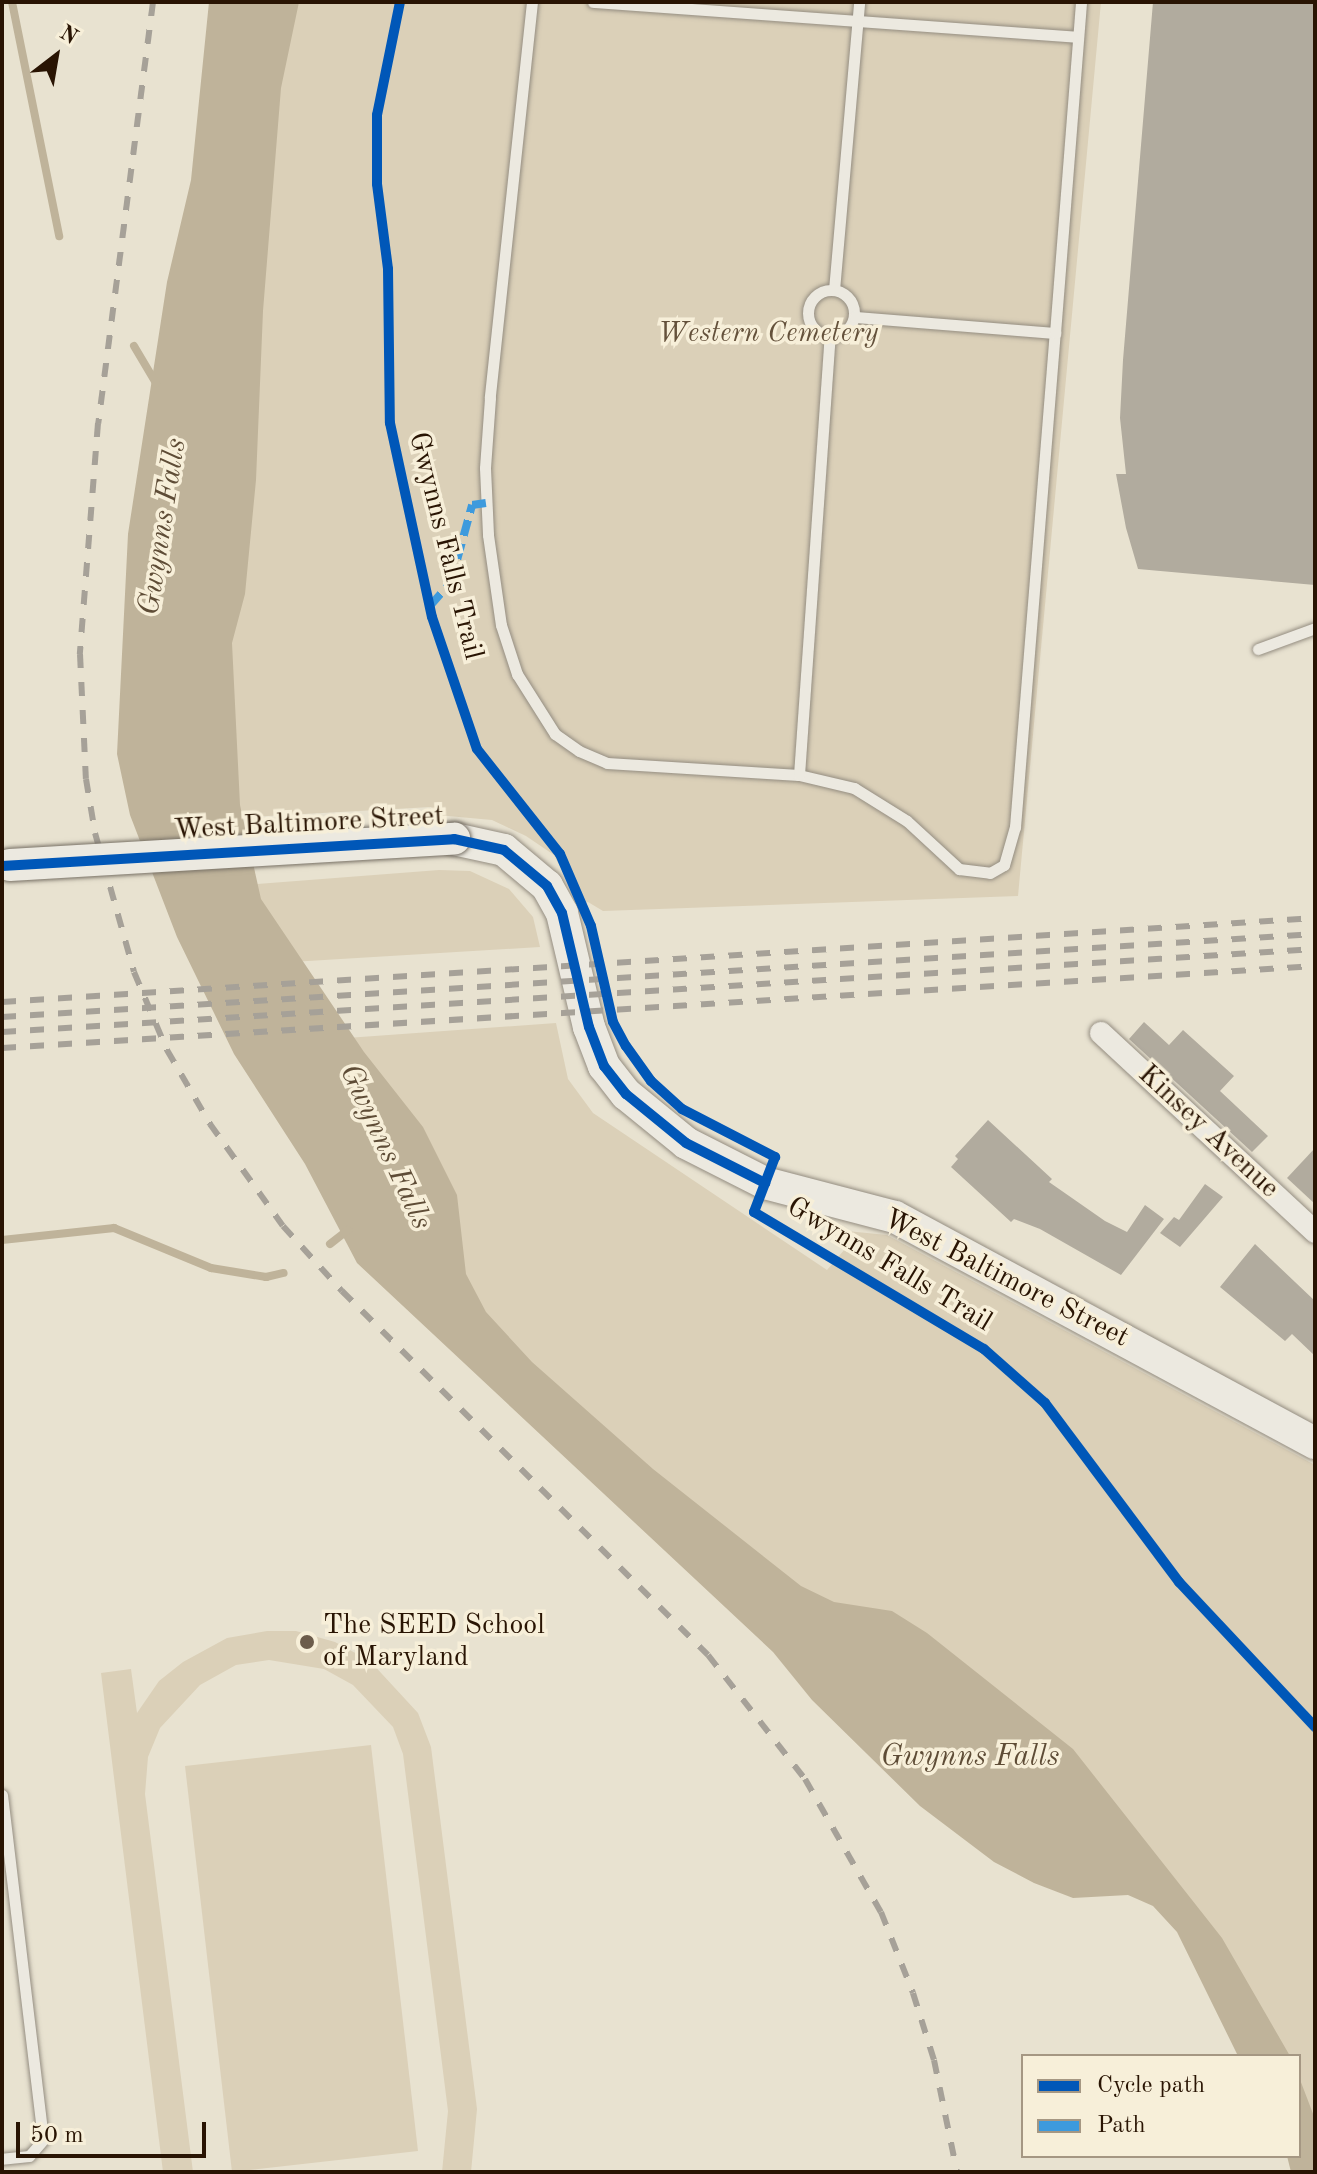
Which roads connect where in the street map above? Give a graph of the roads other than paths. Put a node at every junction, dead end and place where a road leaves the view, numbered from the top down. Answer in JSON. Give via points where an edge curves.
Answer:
{"nodes":[{"id":1,"x":532,"y":2,"type":"edge"},
{"id":2,"x":593,"y":2,"type":"edge"},
{"id":3,"x":859,"y":2,"type":"edge"},
{"id":4,"x":1081,"y":2,"type":"edge"},
{"id":5,"x":857,"y":22,"type":"junction"},
{"id":6,"x":1078,"y":37,"type":"junction"},
{"id":7,"x":834,"y":290,"type":"junction"},
{"id":8,"x":855,"y":317,"type":"junction"},
{"id":9,"x":1055,"y":333,"type":"junction"},
{"id":10,"x":830,"y":337,"type":"junction"},
{"id":11,"x":1315,"y":628,"type":"edge"},
{"id":12,"x":1258,"y":649,"type":"dead end"},
{"id":13,"x":799,"y":775,"type":"junction"},
{"id":14,"x":6,"y":866,"type":"edge"},
{"id":15,"x":1101,"y":1033,"type":"dead end"},
{"id":16,"x":1315,"y":1232,"type":"edge"},
{"id":17,"x":1315,"y":1443,"type":"edge"},
{"id":18,"x":2,"y":1795,"type":"edge"},
{"id":19,"x":2,"y":2159,"type":"edge"}],
"edges":[{"from":1,"to":13,"type":"lane","via":[[485,468],[501,625],[517,674],[555,734],[607,763]]},
{"from":2,"to":5,"type":"lane"},
{"from":3,"to":5,"type":"lane"},
{"from":4,"to":6,"type":"lane"},
{"from":5,"to":6,"type":"lane"},
{"from":5,"to":7,"type":"lane"},
{"from":6,"to":9,"type":"lane"},
{"from":7,"to":8,"type":"lane","via":[[846,294]]},
{"from":7,"to":10,"type":"lane","via":[[812,299],[807,311],[817,333]]},
{"from":8,"to":9,"type":"lane"},
{"from":8,"to":10,"type":"lane","via":[[850,327]]},
{"from":9,"to":13,"type":"lane","via":[[1015,827],[1004,865],[990,873],[959,869],[882,802],[854,788]]},
{"from":10,"to":13,"type":"lane"},
{"from":11,"to":12,"type":"lane"},
{"from":14,"to":17,"type":"main road","name":"West Baltimore Street","bridge":true,"via":[[454,839],[504,850],[547,886],[562,913],[589,1027],[604,1066],[626,1094],[675,1135],[765,1183],[895,1217]]},
{"from":15,"to":16,"type":"street","name":"Kinsey Avenue"},
{"from":18,"to":19,"type":"lane","via":[[43,2140],[29,2156]]}]}
